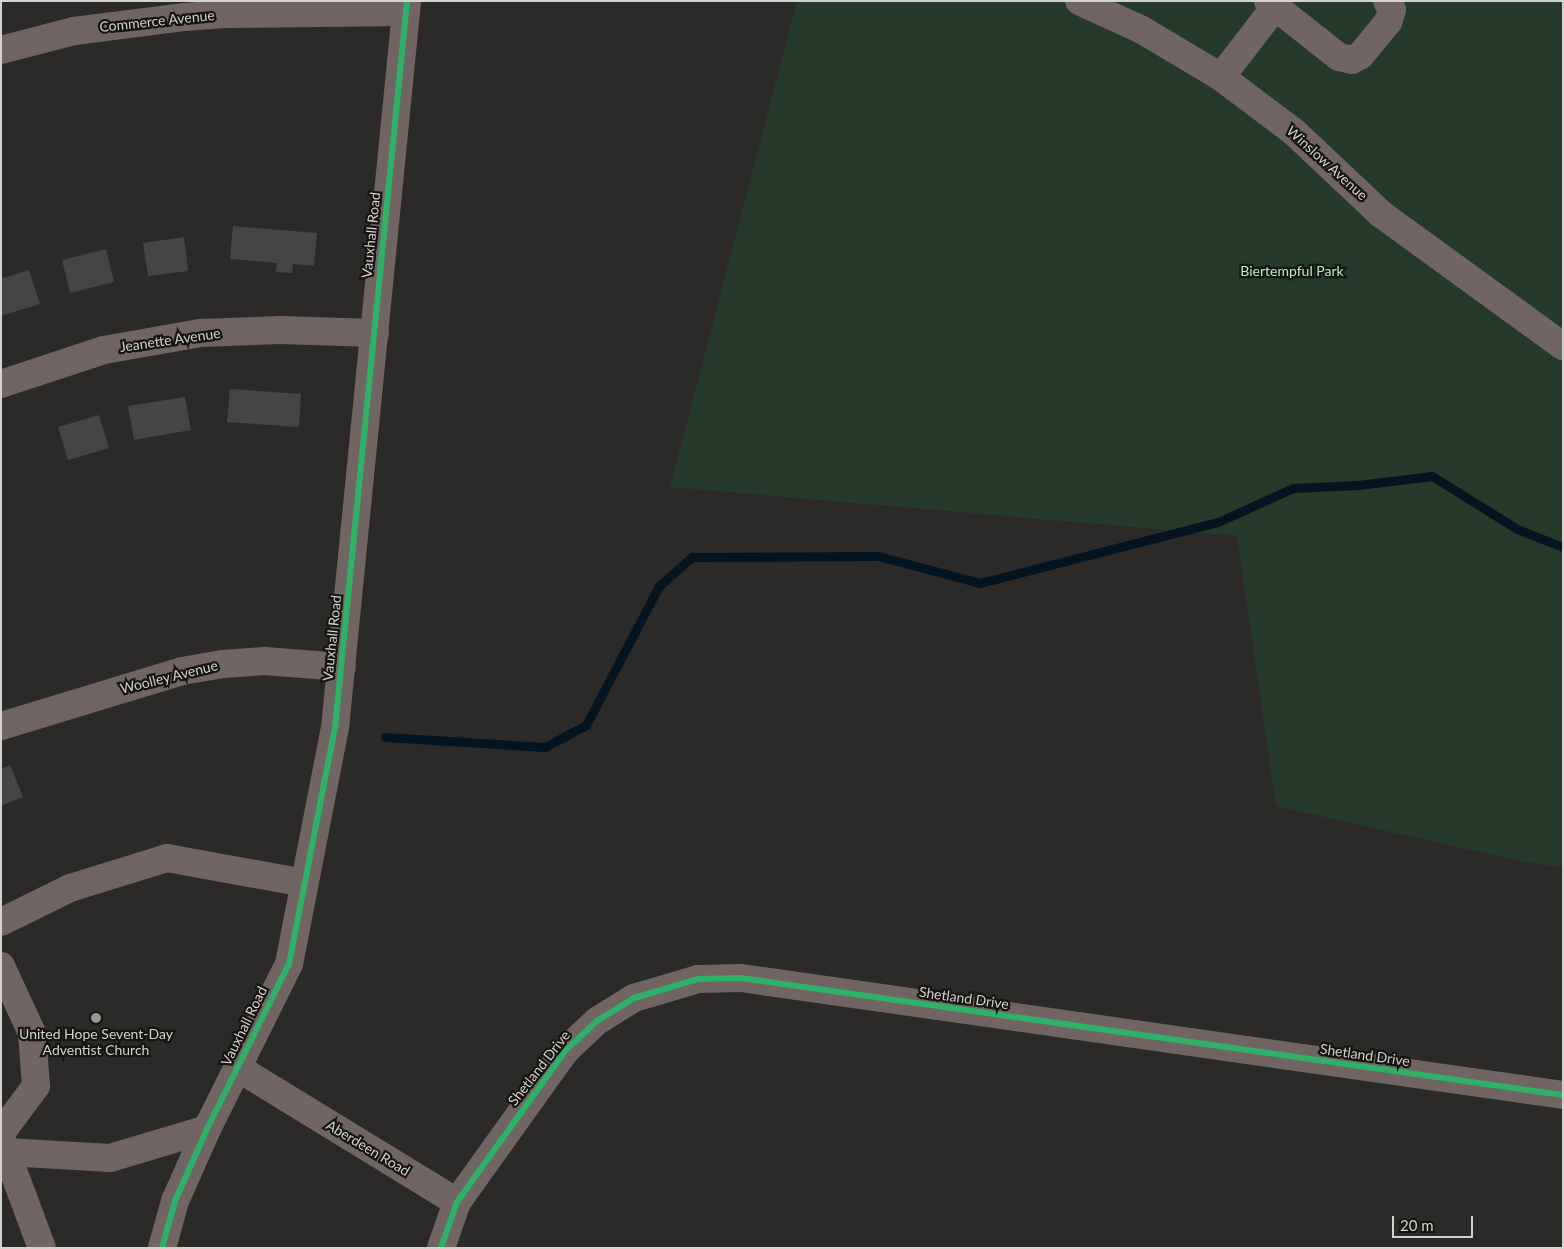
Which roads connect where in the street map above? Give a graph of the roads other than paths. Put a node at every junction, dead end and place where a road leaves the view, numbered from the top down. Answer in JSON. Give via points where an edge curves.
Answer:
{"nodes":[{"id":1,"x":1079,"y":1,"type":"edge"},
{"id":2,"x":1387,"y":1,"type":"edge"},
{"id":3,"x":1271,"y":4,"type":"edge"},
{"id":4,"x":224,"y":7,"type":"edge"},
{"id":5,"x":406,"y":7,"type":"edge"},
{"id":6,"x":138,"y":12,"type":"edge"},
{"id":7,"x":1,"y":50,"type":"edge"},
{"id":8,"x":1221,"y":77,"type":"junction"},
{"id":9,"x":374,"y":333,"type":"junction"},
{"id":10,"x":1563,"y":346,"type":"edge"},
{"id":11,"x":1,"y":384,"type":"edge"},
{"id":12,"x":342,"y":667,"type":"junction"},
{"id":13,"x":1,"y":726,"type":"edge"},
{"id":14,"x":305,"y":883,"type":"junction"},
{"id":15,"x":1,"y":922,"type":"edge"},
{"id":16,"x":1,"y":966,"type":"edge"},
{"id":17,"x":238,"y":1068,"type":"junction"},
{"id":18,"x":1563,"y":1096,"type":"edge"},
{"id":19,"x":207,"y":1129,"type":"junction"},
{"id":20,"x":3,"y":1141,"type":"edge"},
{"id":21,"x":457,"y":1202,"type":"junction"},
{"id":22,"x":42,"y":1248,"type":"edge"},
{"id":23,"x":162,"y":1248,"type":"edge"},
{"id":24,"x":441,"y":1248,"type":"edge"}],
"edges":[{"from":1,"to":8,"type":"street","name":"Winslow Avenue","via":[[1142,30]]},
{"from":2,"to":3,"type":"street","via":[[1392,10],[1388,22],[1361,55],[1352,60],[1339,57]]},
{"from":3,"to":8,"type":"street"},
{"from":4,"to":5,"type":"street","name":"Commerce Avenue"},
{"from":4,"to":6,"type":"street","name":"Commerce Avenue"},
{"from":5,"to":9,"type":"street","name":"Vauxhall Road"},
{"from":6,"to":7,"type":"street","name":"Commerce Avenue"},
{"from":8,"to":10,"type":"street","name":"Winslow Avenue","via":[[1294,132],[1381,214]]},
{"from":9,"to":11,"type":"street","name":"Jeanette Avenue","via":[[280,330],[200,333],[104,350]]},
{"from":9,"to":12,"type":"street","name":"Vauxhall Road"},
{"from":12,"to":13,"type":"street","name":"Woolley Avenue","via":[[273,661],[182,671]]},
{"from":12,"to":14,"type":"street","name":"Vauxhall Road","via":[[335,728]]},
{"from":14,"to":15,"type":"street","via":[[167,858],[70,888]]},
{"from":14,"to":17,"type":"street","name":"Vauxhall Road","via":[[288,964]]},
{"from":16,"to":20,"type":"street","via":[[32,1033],[36,1086]]},
{"from":17,"to":19,"type":"street","name":"Vauxhall Road"},
{"from":17,"to":21,"type":"street","name":"Aberdeen Road"},
{"from":18,"to":21,"type":"street","name":"Shetland Drive","via":[[741,978],[698,979],[634,998],[580,1035],[565,1051]]},
{"from":19,"to":20,"type":"street","via":[[110,1158]]},
{"from":19,"to":23,"type":"street","name":"Vauxhall Road","via":[[175,1201]]},
{"from":20,"to":22,"type":"street"},
{"from":21,"to":24,"type":"street"}]}
